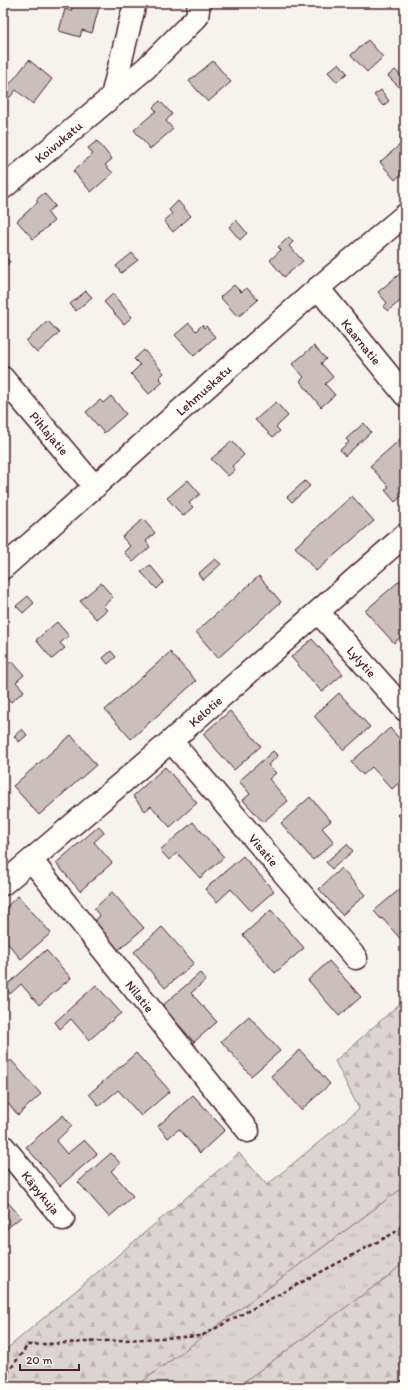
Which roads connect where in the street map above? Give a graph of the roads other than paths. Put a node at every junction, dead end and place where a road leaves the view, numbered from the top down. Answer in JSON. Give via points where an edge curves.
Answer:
{"nodes":[{"id":1,"x":135,"y":3,"type":"edge"},
{"id":2,"x":199,"y":3,"type":"edge"},
{"id":3,"x":112,"y":96,"type":"junction"},
{"id":4,"x":3,"y":188,"type":"edge"},
{"id":5,"x":405,"y":215,"type":"edge"},
{"id":6,"x":318,"y":288,"type":"junction"},
{"id":7,"x":3,"y":378,"type":"edge"},
{"id":8,"x":405,"y":394,"type":"edge"},
{"id":9,"x":95,"y":487,"type":"junction"},
{"id":10,"x":405,"y":535,"type":"edge"},
{"id":11,"x":3,"y":568,"type":"edge"},
{"id":12,"x":318,"y":612,"type":"junction"},
{"id":13,"x":405,"y":710,"type":"edge"},
{"id":14,"x":171,"y":741,"type":"junction"},
{"id":15,"x":32,"y":860,"type":"junction"},
{"id":16,"x":3,"y":884,"type":"edge"},
{"id":17,"x":356,"y":958,"type":"dead end"},
{"id":18,"x":248,"y":1131,"type":"dead end"},
{"id":19,"x":3,"y":1146,"type":"edge"},
{"id":20,"x":63,"y":1220,"type":"dead end"}],
"edges":[{"from":1,"to":3,"type":"street"},
{"from":2,"to":3,"type":"street","name":"Koivukatu","via":[[197,17],[146,68]]},
{"from":3,"to":4,"type":"street","name":"Koivukatu"},
{"from":5,"to":6,"type":"street","name":"Lehmuskatu"},
{"from":6,"to":8,"type":"street","name":"Kaarnatie"},
{"from":6,"to":9,"type":"street","name":"Lehmuskatu"},
{"from":7,"to":9,"type":"street","name":"Pihlajatie"},
{"from":9,"to":11,"type":"street","name":"Lehmuskatu"},
{"from":10,"to":12,"type":"street","name":"Kelotie"},
{"from":12,"to":13,"type":"street","name":"Lylytie"},
{"from":12,"to":14,"type":"street","name":"Kelotie"},
{"from":14,"to":15,"type":"street","name":"Kelotie"},
{"from":14,"to":17,"type":"street","name":"Visatie"},
{"from":15,"to":16,"type":"street","name":"Kelotie"},
{"from":15,"to":18,"type":"street","name":"Nilatie"},
{"from":19,"to":20,"type":"street","name":"Käpykuja"}]}
